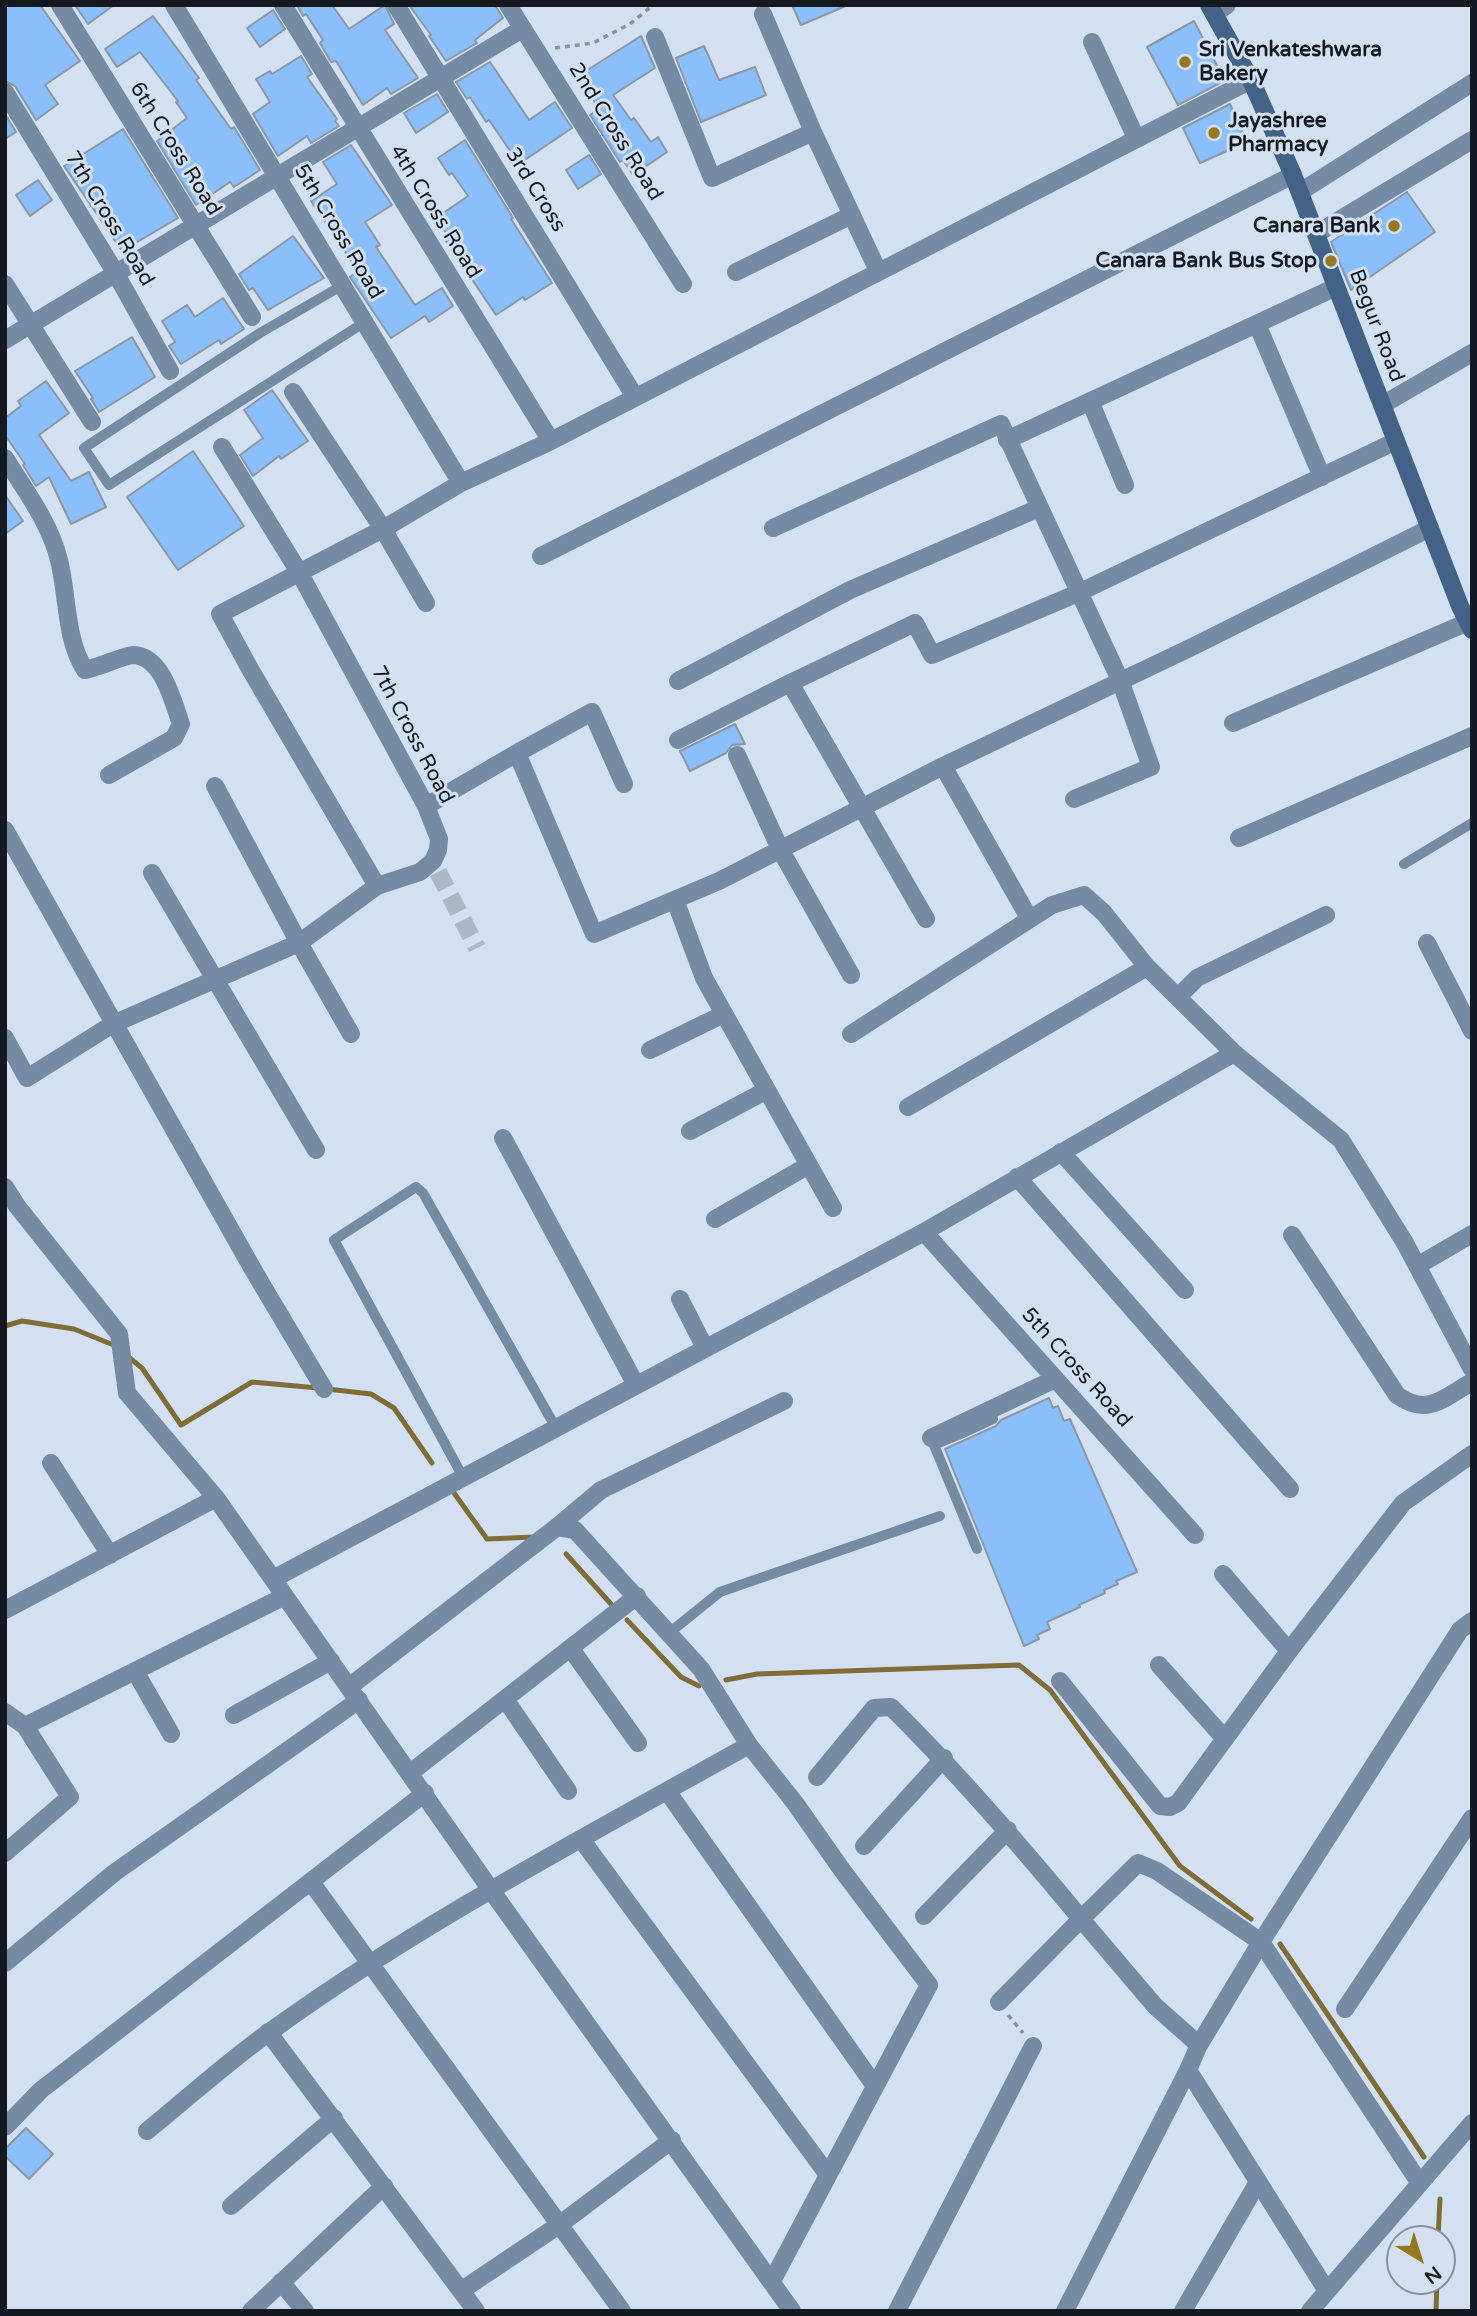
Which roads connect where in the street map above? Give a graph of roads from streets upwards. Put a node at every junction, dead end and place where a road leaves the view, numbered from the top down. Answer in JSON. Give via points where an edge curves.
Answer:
{"nodes":[{"id":1,"x":60,"y":5,"type":"edge"},
{"id":2,"x":174,"y":5,"type":"edge"},
{"id":3,"x":283,"y":5,"type":"edge"},
{"id":4,"x":396,"y":5,"type":"edge"},
{"id":5,"x":508,"y":5,"type":"edge"},
{"id":6,"x":1217,"y":8,"type":"edge"},
{"id":7,"x":763,"y":14,"type":"dead end"},
{"id":8,"x":522,"y":29,"type":"junction"},
{"id":9,"x":655,"y":37,"type":"dead end"},
{"id":10,"x":1092,"y":42,"type":"dead end"},
{"id":11,"x":439,"y":78,"type":"junction"},
{"id":12,"x":1251,"y":80,"type":"junction"},
{"id":13,"x":1472,"y":83,"type":"edge"},
{"id":14,"x":5,"y":92,"type":"edge"},
{"id":15,"x":357,"y":128,"type":"junction"},
{"id":16,"x":813,"y":132,"type":"junction"},
{"id":17,"x":1136,"y":138,"type":"junction"},
{"id":18,"x":1472,"y":140,"type":"edge"},
{"id":19,"x":1293,"y":175,"type":"junction"},
{"id":20,"x":277,"y":176,"type":"junction"},
{"id":21,"x":1300,"y":192,"type":"junction"},
{"id":22,"x":852,"y":215,"type":"junction"},
{"id":23,"x":195,"y":225,"type":"junction"},
{"id":24,"x":1316,"y":234,"type":"junction"},
{"id":25,"x":878,"y":271,"type":"junction"},
{"id":26,"x":115,"y":272,"type":"junction"},
{"id":27,"x":736,"y":272,"type":"dead end"},
{"id":28,"x":5,"y":284,"type":"edge"},
{"id":29,"x":683,"y":284,"type":"dead end"},
{"id":30,"x":1336,"y":287,"type":"junction"},
{"id":31,"x":252,"y":317,"type":"dead end"},
{"id":32,"x":1257,"y":324,"type":"junction"},
{"id":33,"x":30,"y":325,"type":"junction"},
{"id":34,"x":5,"y":340,"type":"edge"},
{"id":35,"x":1472,"y":353,"type":"edge"},
{"id":36,"x":170,"y":371,"type":"dead end"},
{"id":37,"x":293,"y":392,"type":"dead end"},
{"id":38,"x":635,"y":397,"type":"junction"},
{"id":39,"x":1090,"y":401,"type":"junction"},
{"id":40,"x":1382,"y":405,"type":"junction"},
{"id":41,"x":92,"y":422,"type":"dead end"},
{"id":42,"x":1007,"y":440,"type":"junction"},
{"id":43,"x":551,"y":441,"type":"junction"},
{"id":44,"x":1396,"y":441,"type":"junction"},
{"id":45,"x":222,"y":447,"type":"dead end"},
{"id":46,"x":5,"y":458,"type":"edge"},
{"id":47,"x":1322,"y":477,"type":"junction"},
{"id":48,"x":461,"y":483,"type":"junction"},
{"id":49,"x":1125,"y":485,"type":"dead end"},
{"id":50,"x":1039,"y":508,"type":"junction"},
{"id":51,"x":774,"y":528,"type":"dead end"},
{"id":52,"x":1430,"y":528,"type":"junction"},
{"id":53,"x":383,"y":529,"type":"junction"},
{"id":54,"x":541,"y":556,"type":"dead end"},
{"id":55,"x":299,"y":572,"type":"junction"},
{"id":56,"x":1078,"y":593,"type":"junction"},
{"id":57,"x":426,"y":604,"type":"dead end"},
{"id":58,"x":1468,"y":614,"type":"edge"},
{"id":59,"x":1120,"y":680,"type":"junction"},
{"id":60,"x":678,"y":681,"type":"dead end"},
{"id":61,"x":790,"y":683,"type":"junction"},
{"id":62,"x":1233,"y":723,"type":"dead end"},
{"id":63,"x":1472,"y":736,"type":"edge"},
{"id":64,"x":678,"y":740,"type":"dead end"},
{"id":65,"x":517,"y":753,"type":"junction"},
{"id":66,"x":737,"y":755,"type":"dead end"},
{"id":67,"x":943,"y":766,"type":"junction"},
{"id":68,"x":109,"y":775,"type":"dead end"},
{"id":69,"x":624,"y":783,"type":"dead end"},
{"id":70,"x":215,"y":786,"type":"dead end"},
{"id":71,"x":1074,"y":799,"type":"dead end"},
{"id":72,"x":426,"y":806,"type":"junction"},
{"id":73,"x":862,"y":810,"type":"junction"},
{"id":74,"x":5,"y":830,"type":"edge"},
{"id":75,"x":1239,"y":838,"type":"dead end"},
{"id":76,"x":780,"y":849,"type":"junction"},
{"id":77,"x":152,"y":873,"type":"dead end"},
{"id":78,"x":377,"y":886,"type":"junction"},
{"id":79,"x":675,"y":900,"type":"junction"},
{"id":80,"x":1326,"y":915,"type":"dead end"},
{"id":81,"x":1029,"y":918,"type":"junction"},
{"id":82,"x":926,"y":919,"type":"dead end"},
{"id":83,"x":299,"y":943,"type":"junction"},
{"id":84,"x":1427,"y":943,"type":"dead end"},
{"id":85,"x":1147,"y":967,"type":"junction"},
{"id":86,"x":851,"y":975,"type":"dead end"},
{"id":87,"x":214,"y":980,"type":"junction"},
{"id":88,"x":1178,"y":997,"type":"junction"},
{"id":89,"x":724,"y":1014,"type":"junction"},
{"id":90,"x":113,"y":1024,"type":"junction"},
{"id":91,"x":1472,"y":1031,"type":"edge"},
{"id":92,"x":351,"y":1034,"type":"dead end"},
{"id":93,"x":852,"y":1034,"type":"dead end"},
{"id":94,"x":5,"y":1038,"type":"edge"},
{"id":95,"x":650,"y":1051,"type":"dead end"},
{"id":96,"x":1234,"y":1053,"type":"junction"},
{"id":97,"x":767,"y":1090,"type":"junction"},
{"id":98,"x":908,"y":1107,"type":"dead end"},
{"id":99,"x":690,"y":1131,"type":"dead end"},
{"id":100,"x":503,"y":1138,"type":"dead end"},
{"id":101,"x":316,"y":1150,"type":"dead end"},
{"id":102,"x":1061,"y":1152,"type":"junction"},
{"id":103,"x":809,"y":1165,"type":"junction"},
{"id":104,"x":1017,"y":1177,"type":"junction"},
{"id":105,"x":5,"y":1187,"type":"edge"},
{"id":106,"x":833,"y":1208,"type":"dead end"},
{"id":107,"x":11,"y":1210,"type":"edge"},
{"id":108,"x":715,"y":1219,"type":"dead end"},
{"id":109,"x":924,"y":1232,"type":"junction"},
{"id":110,"x":1472,"y":1234,"type":"edge"},
{"id":111,"x":1292,"y":1235,"type":"dead end"},
{"id":112,"x":1417,"y":1266,"type":"junction"},
{"id":113,"x":1185,"y":1290,"type":"dead end"},
{"id":114,"x":680,"y":1299,"type":"dead end"},
{"id":115,"x":705,"y":1348,"type":"junction"},
{"id":116,"x":1472,"y":1369,"type":"edge"},
{"id":117,"x":1055,"y":1379,"type":"junction"},
{"id":118,"x":1472,"y":1382,"type":"edge"},
{"id":119,"x":636,"y":1385,"type":"junction"},
{"id":120,"x":324,"y":1389,"type":"dead end"},
{"id":121,"x":784,"y":1401,"type":"dead end"},
{"id":122,"x":931,"y":1438,"type":"dead end"},
{"id":123,"x":1472,"y":1454,"type":"edge"},
{"id":124,"x":51,"y":1463,"type":"dead end"},
{"id":125,"x":1290,"y":1489,"type":"dead end"},
{"id":126,"x":216,"y":1498,"type":"junction"},
{"id":127,"x":557,"y":1527,"type":"junction"},
{"id":128,"x":1195,"y":1535,"type":"dead end"},
{"id":129,"x":110,"y":1555,"type":"junction"},
{"id":130,"x":1223,"y":1574,"type":"dead end"},
{"id":131,"x":272,"y":1579,"type":"junction"},
{"id":132,"x":637,"y":1596,"type":"junction"},
{"id":133,"x":285,"y":1597,"type":"junction"},
{"id":134,"x":7,"y":1607,"type":"edge"},
{"id":135,"x":1472,"y":1620,"type":"edge"},
{"id":136,"x":572,"y":1649,"type":"junction"},
{"id":137,"x":1289,"y":1651,"type":"junction"},
{"id":138,"x":331,"y":1661,"type":"junction"},
{"id":139,"x":1159,"y":1665,"type":"dead end"},
{"id":140,"x":135,"y":1671,"type":"junction"},
{"id":141,"x":1060,"y":1681,"type":"dead end"},
{"id":142,"x":354,"y":1693,"type":"junction"},
{"id":143,"x":505,"y":1699,"type":"junction"},
{"id":144,"x":5,"y":1712,"type":"edge"},
{"id":145,"x":234,"y":1715,"type":"dead end"},
{"id":146,"x":25,"y":1726,"type":"junction"},
{"id":147,"x":171,"y":1734,"type":"dead end"},
{"id":148,"x":1225,"y":1739,"type":"junction"},
{"id":149,"x":638,"y":1744,"type":"dead end"},
{"id":150,"x":748,"y":1745,"type":"junction"},
{"id":151,"x":944,"y":1758,"type":"junction"},
{"id":152,"x":410,"y":1773,"type":"junction"},
{"id":153,"x":817,"y":1777,"type":"dead end"},
{"id":154,"x":568,"y":1791,"type":"dead end"},
{"id":155,"x":667,"y":1791,"type":"junction"},
{"id":156,"x":425,"y":1793,"type":"junction"},
{"id":157,"x":1472,"y":1818,"type":"edge"},
{"id":158,"x":1008,"y":1830,"type":"junction"},
{"id":159,"x":581,"y":1839,"type":"junction"},
{"id":160,"x":864,"y":1846,"type":"dead end"},
{"id":161,"x":5,"y":1853,"type":"edge"},
{"id":162,"x":311,"y":1882,"type":"junction"},
{"id":163,"x":491,"y":1890,"type":"junction"},
{"id":164,"x":924,"y":1916,"type":"dead end"},
{"id":165,"x":1081,"y":1919,"type":"junction"},
{"id":166,"x":1261,"y":1942,"type":"junction"},
{"id":167,"x":5,"y":1963,"type":"edge"},
{"id":168,"x":369,"y":1964,"type":"junction"},
{"id":169,"x":999,"y":2002,"type":"road end"},
{"id":170,"x":1345,"y":2009,"type":"dead end"},
{"id":171,"x":268,"y":2032,"type":"junction"},
{"id":172,"x":1199,"y":2045,"type":"junction"},
{"id":173,"x":1033,"y":2046,"type":"road end"},
{"id":174,"x":1188,"y":2070,"type":"junction"},
{"id":175,"x":875,"y":2086,"type":"junction"},
{"id":176,"x":334,"y":2118,"type":"junction"},
{"id":177,"x":1472,"y":2123,"type":"edge"},
{"id":178,"x":5,"y":2127,"type":"edge"},
{"id":179,"x":148,"y":2131,"type":"dead end"},
{"id":180,"x":672,"y":2140,"type":"junction"},
{"id":181,"x":828,"y":2175,"type":"junction"},
{"id":182,"x":1258,"y":2182,"type":"junction"},
{"id":183,"x":1419,"y":2182,"type":"junction"},
{"id":184,"x":384,"y":2186,"type":"junction"},
{"id":185,"x":230,"y":2206,"type":"dead end"},
{"id":186,"x":559,"y":2225,"type":"junction"},
{"id":187,"x":772,"y":2281,"type":"junction"},
{"id":188,"x":281,"y":2283,"type":"junction"},
{"id":189,"x":462,"y":2290,"type":"junction"},
{"id":190,"x":1327,"y":2291,"type":"junction"},
{"id":191,"x":251,"y":2311,"type":"edge"},
{"id":192,"x":305,"y":2311,"type":"edge"},
{"id":193,"x":476,"y":2311,"type":"edge"},
{"id":194,"x":622,"y":2311,"type":"edge"},
{"id":195,"x":792,"y":2311,"type":"edge"},
{"id":196,"x":897,"y":2311,"type":"edge"},
{"id":197,"x":1065,"y":2311,"type":"edge"},
{"id":198,"x":1183,"y":2311,"type":"edge"},
{"id":199,"x":1310,"y":2311,"type":"edge"}],
"edges":[{"from":1,"to":23,"type":"street","name":"6th Cross Road"},
{"from":2,"to":20,"type":"street","name":"5th Cross Road"},
{"from":3,"to":15,"type":"street","name":"4th Cross Road"},
{"from":4,"to":11,"type":"street","name":"3rd Cross"},
{"from":5,"to":8,"type":"street","name":"2nd Cross Road"},
{"from":6,"to":12,"type":"main road","name":"Begur Road"},
{"from":7,"to":16,"type":"street"},
{"from":8,"to":11,"type":"street"},
{"from":8,"to":29,"type":"street","name":"2nd Cross Road"},
{"from":9,"to":16,"type":"street","via":[[712,178]]},
{"from":10,"to":17,"type":"street"},
{"from":11,"to":15,"type":"street"},
{"from":11,"to":38,"type":"street","name":"3rd Cross"},
{"from":12,"to":17,"type":"street"},
{"from":12,"to":19,"type":"main road","name":"Begur Road"},
{"from":13,"to":21,"type":"street"},
{"from":14,"to":26,"type":"street","name":"7th Cross Road"},
{"from":15,"to":20,"type":"street"},
{"from":15,"to":43,"type":"street","name":"4th Cross Road"},
{"from":16,"to":22,"type":"street"},
{"from":17,"to":25,"type":"street"},
{"from":18,"to":24,"type":"street"},
{"from":19,"to":21,"type":"main road","name":"Begur Road"},
{"from":19,"to":54,"type":"street"},
{"from":20,"to":23,"type":"street"},
{"from":20,"to":48,"type":"street","name":"5th Cross Road"},
{"from":21,"to":24,"type":"main road","name":"Begur Road"},
{"from":22,"to":25,"type":"street"},
{"from":22,"to":27,"type":"street"},
{"from":23,"to":26,"type":"street"},
{"from":23,"to":31,"type":"street","name":"6th Cross Road"},
{"from":24,"to":30,"type":"main road","name":"Begur Road"},
{"from":25,"to":38,"type":"street"},
{"from":26,"to":33,"type":"street"},
{"from":26,"to":36,"type":"street","name":"7th Cross Road"},
{"from":28,"to":33,"type":"street"},
{"from":30,"to":32,"type":"street"},
{"from":30,"to":40,"type":"main road","name":"Begur Road"},
{"from":32,"to":39,"type":"street"},
{"from":32,"to":47,"type":"street"},
{"from":33,"to":34,"type":"street"},
{"from":33,"to":41,"type":"street"},
{"from":35,"to":40,"type":"street"},
{"from":37,"to":53,"type":"street"},
{"from":38,"to":43,"type":"street"},
{"from":39,"to":42,"type":"street"},
{"from":39,"to":49,"type":"street"},
{"from":40,"to":44,"type":"main road","name":"Begur Road"},
{"from":42,"to":50,"type":"street"},
{"from":42,"to":51,"type":"street","via":[[1001,424]]},
{"from":43,"to":48,"type":"street"},
{"from":44,"to":47,"type":"street"},
{"from":44,"to":52,"type":"main road","name":"Begur Road"},
{"from":45,"to":55,"type":"street","name":"7th Cross Road"},
{"from":46,"to":68,"type":"street","via":[[40,514],[59,558],[75,655],[85,670],[131,655],[146,659],[158,669],[181,724],[174,738]]},
{"from":47,"to":56,"type":"street"},
{"from":48,"to":53,"type":"street"},
{"from":50,"to":56,"type":"street"},
{"from":50,"to":60,"type":"street","via":[[849,590]]},
{"from":52,"to":58,"type":"main road","name":"Begur Road"},
{"from":52,"to":59,"type":"street"},
{"from":53,"to":55,"type":"street"},
{"from":53,"to":57,"type":"street"},
{"from":55,"to":72,"type":"street","name":"7th Cross Road"},
{"from":55,"to":78,"type":"street","via":[[220,614]]},
{"from":56,"to":59,"type":"street"},
{"from":56,"to":61,"type":"street","via":[[932,655],[915,623]]},
{"from":58,"to":62,"type":"street"},
{"from":59,"to":67,"type":"street"},
{"from":59,"to":71,"type":"street","via":[[1151,767]]},
{"from":61,"to":64,"type":"street"},
{"from":61,"to":73,"type":"street"},
{"from":63,"to":75,"type":"street"},
{"from":65,"to":69,"type":"street","via":[[593,712]]},
{"from":65,"to":72,"type":"street"},
{"from":65,"to":79,"type":"street","via":[[594,934]]},
{"from":66,"to":76,"type":"street"},
{"from":67,"to":73,"type":"street"},
{"from":67,"to":81,"type":"street"},
{"from":70,"to":83,"type":"street"},
{"from":72,"to":78,"type":"street","name":"7th Cross Road","via":[[439,839],[435,867]]},
{"from":73,"to":76,"type":"street"},
{"from":73,"to":82,"type":"street"},
{"from":74,"to":90,"type":"street"},
{"from":76,"to":79,"type":"street"},
{"from":76,"to":86,"type":"street"},
{"from":77,"to":87,"type":"street"},
{"from":78,"to":83,"type":"street","name":"7th Cross Road"},
{"from":79,"to":89,"type":"street","via":[[704,978]]},
{"from":80,"to":88,"type":"street","via":[[1197,978]]},
{"from":81,"to":85,"type":"street","via":[[1084,895]]},
{"from":81,"to":93,"type":"street"},
{"from":83,"to":87,"type":"street","name":"7th Cross Road"},
{"from":83,"to":92,"type":"street"},
{"from":84,"to":91,"type":"street"},
{"from":85,"to":88,"type":"street"},
{"from":85,"to":98,"type":"street"},
{"from":87,"to":90,"type":"street","name":"7th Cross Road"},
{"from":87,"to":101,"type":"street"},
{"from":88,"to":96,"type":"street"},
{"from":89,"to":95,"type":"street"},
{"from":89,"to":97,"type":"street"},
{"from":90,"to":94,"type":"street","name":"7th Cross Road","via":[[27,1078]]},
{"from":90,"to":120,"type":"street"},
{"from":96,"to":102,"type":"street"},
{"from":96,"to":112,"type":"street","via":[[1341,1140]]},
{"from":97,"to":99,"type":"street"},
{"from":97,"to":103,"type":"street"},
{"from":100,"to":119,"type":"street"},
{"from":102,"to":104,"type":"street"},
{"from":102,"to":113,"type":"street"},
{"from":103,"to":106,"type":"street"},
{"from":103,"to":108,"type":"street"},
{"from":104,"to":109,"type":"street"},
{"from":104,"to":125,"type":"street"},
{"from":105,"to":107,"type":"street"},
{"from":107,"to":126,"type":"street","via":[[119,1334],[127,1393]]},
{"from":109,"to":115,"type":"street"},
{"from":109,"to":117,"type":"street","name":"5th Cross Road"},
{"from":110,"to":112,"type":"street"},
{"from":111,"to":118,"type":"street","via":[[1396,1395],[1409,1404],[1424,1406]]},
{"from":112,"to":116,"type":"street"},
{"from":114,"to":115,"type":"street"},
{"from":115,"to":119,"type":"street"},
{"from":117,"to":122,"type":"street","via":[[961,1429]]},
{"from":117,"to":128,"type":"street","name":"5th Cross Road"},
{"from":119,"to":131,"type":"street"},
{"from":121,"to":127,"type":"street","via":[[601,1490]]},
{"from":123,"to":137,"type":"street","via":[[1403,1503]]},
{"from":124,"to":129,"type":"street"},
{"from":126,"to":129,"type":"street"},
{"from":126,"to":131,"type":"street"},
{"from":127,"to":132,"type":"street","via":[[575,1530]]},
{"from":127,"to":142,"type":"street"},
{"from":129,"to":134,"type":"street"},
{"from":130,"to":137,"type":"street"},
{"from":131,"to":133,"type":"street"},
{"from":132,"to":136,"type":"street"},
{"from":132,"to":150,"type":"street","via":[[701,1669]]},
{"from":133,"to":138,"type":"street"},
{"from":133,"to":140,"type":"street"},
{"from":135,"to":166,"type":"street","via":[[1460,1630]]},
{"from":136,"to":143,"type":"street"},
{"from":136,"to":149,"type":"street"},
{"from":137,"to":148,"type":"street"},
{"from":138,"to":142,"type":"street"},
{"from":138,"to":145,"type":"street"},
{"from":139,"to":148,"type":"street"},
{"from":140,"to":146,"type":"street"},
{"from":140,"to":147,"type":"street"},
{"from":141,"to":148,"type":"street","via":[[1160,1806],[1178,1803]]},
{"from":142,"to":152,"type":"street"},
{"from":142,"to":167,"type":"street","via":[[114,1873]]},
{"from":143,"to":152,"type":"street"},
{"from":143,"to":154,"type":"street"},
{"from":144,"to":146,"type":"street"},
{"from":146,"to":161,"type":"street","via":[[70,1797]]},
{"from":150,"to":155,"type":"street"},
{"from":150,"to":175,"type":"street","via":[[929,1985]]},
{"from":151,"to":153,"type":"street","via":[[891,1707],[874,1709]]},
{"from":151,"to":158,"type":"street"},
{"from":151,"to":160,"type":"street"},
{"from":152,"to":156,"type":"street"},
{"from":155,"to":159,"type":"street"},
{"from":155,"to":175,"type":"street"},
{"from":156,"to":162,"type":"street"},
{"from":156,"to":163,"type":"street"},
{"from":157,"to":170,"type":"street"},
{"from":158,"to":164,"type":"street"},
{"from":158,"to":165,"type":"street"},
{"from":159,"to":163,"type":"street"},
{"from":159,"to":181,"type":"street"},
{"from":162,"to":168,"type":"street"},
{"from":162,"to":178,"type":"street","via":[[41,2090]]},
{"from":163,"to":168,"type":"street"},
{"from":163,"to":180,"type":"street"},
{"from":165,"to":166,"type":"street","via":[[1138,1863],[1157,1871]]},
{"from":165,"to":169,"type":"street"},
{"from":165,"to":172,"type":"street","via":[[1155,2007]]},
{"from":166,"to":172,"type":"street"},
{"from":166,"to":183,"type":"street"},
{"from":168,"to":171,"type":"street"},
{"from":168,"to":186,"type":"street"},
{"from":171,"to":176,"type":"street"},
{"from":171,"to":179,"type":"street"},
{"from":172,"to":174,"type":"street"},
{"from":173,"to":196,"type":"street"},
{"from":174,"to":182,"type":"street"},
{"from":174,"to":197,"type":"street"},
{"from":175,"to":181,"type":"street"},
{"from":176,"to":184,"type":"street"},
{"from":176,"to":185,"type":"street"},
{"from":177,"to":183,"type":"street"},
{"from":180,"to":186,"type":"street"},
{"from":180,"to":187,"type":"street"},
{"from":181,"to":187,"type":"street"},
{"from":182,"to":190,"type":"street"},
{"from":182,"to":198,"type":"street"},
{"from":183,"to":190,"type":"street"},
{"from":184,"to":188,"type":"street"},
{"from":184,"to":189,"type":"street"},
{"from":186,"to":189,"type":"street"},
{"from":186,"to":194,"type":"street"},
{"from":187,"to":195,"type":"street"},
{"from":188,"to":191,"type":"street"},
{"from":188,"to":192,"type":"street"},
{"from":189,"to":193,"type":"street"},
{"from":190,"to":199,"type":"street"}]}
